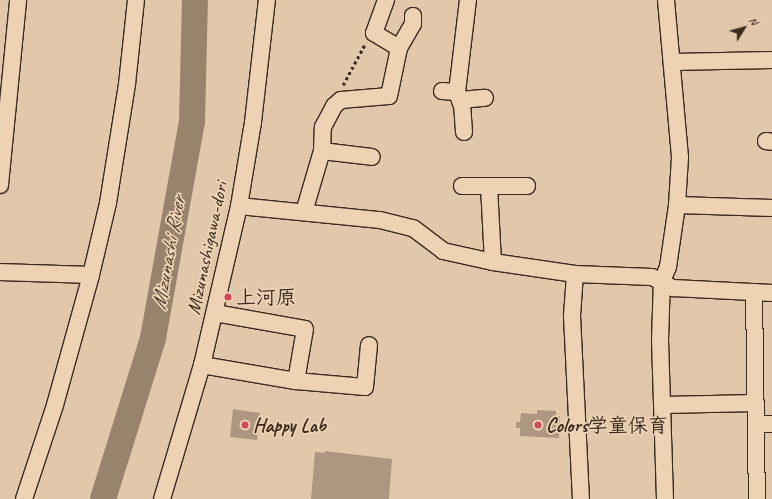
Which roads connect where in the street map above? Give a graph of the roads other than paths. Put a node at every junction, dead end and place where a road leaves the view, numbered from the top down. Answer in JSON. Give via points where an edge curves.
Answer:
{"nodes":[{"id":1,"x":18,"y":0,"type":"edge"},
{"id":2,"x":136,"y":0,"type":"edge"},
{"id":3,"x":267,"y":0,"type":"edge"},
{"id":4,"x":386,"y":0,"type":"edge"},
{"id":5,"x":468,"y":0,"type":"edge"},
{"id":6,"x":666,"y":0,"type":"edge"},
{"id":7,"x":413,"y":16,"type":"dead end"},
{"id":8,"x":399,"y":48,"type":"junction"},
{"id":9,"x":772,"y":60,"type":"edge"},
{"id":10,"x":672,"y":62,"type":"junction"},
{"id":11,"x":453,"y":94,"type":"junction"},
{"id":12,"x":485,"y":98,"type":"dead end"},
{"id":13,"x":464,"y":132,"type":"dead end"},
{"id":14,"x":322,"y":151,"type":"junction"},
{"id":15,"x":372,"y":156,"type":"dead end"},
{"id":16,"x":0,"y":184,"type":"edge"},
{"id":17,"x":462,"y":186,"type":"dead end"},
{"id":18,"x":489,"y":186,"type":"junction"},
{"id":19,"x":528,"y":186,"type":"dead end"},
{"id":20,"x":677,"y":205,"type":"junction"},
{"id":21,"x":239,"y":206,"type":"junction"},
{"id":22,"x":772,"y":208,"type":"edge"},
{"id":23,"x":304,"y":212,"type":"junction"},
{"id":24,"x":494,"y":262,"type":"junction"},
{"id":25,"x":0,"y":272,"type":"edge"},
{"id":26,"x":575,"y":274,"type":"junction"},
{"id":27,"x":91,"y":275,"type":"junction"},
{"id":28,"x":662,"y":280,"type":"junction"},
{"id":29,"x":754,"y":292,"type":"junction"},
{"id":30,"x":772,"y":293,"type":"edge"},
{"id":31,"x":215,"y":313,"type":"junction"},
{"id":32,"x":369,"y":345,"type":"dead end"},
{"id":33,"x":202,"y":365,"type":"junction"},
{"id":34,"x":296,"y":381,"type":"junction"},
{"id":35,"x":756,"y":403,"type":"junction"},
{"id":36,"x":663,"y":405,"type":"junction"},
{"id":37,"x":764,"y":424,"type":"edge"},
{"id":38,"x":24,"y":499,"type":"edge"},
{"id":39,"x":162,"y":499,"type":"edge"},
{"id":40,"x":581,"y":499,"type":"edge"},
{"id":41,"x":665,"y":499,"type":"edge"},
{"id":42,"x":757,"y":499,"type":"edge"}],
"edges":[{"from":1,"to":16,"type":"street"},
{"from":2,"to":27,"type":"street","via":[[127,84],[108,203]]},
{"from":3,"to":21,"type":"street","name":"Mizunashigawa-dori","via":[[253,122]]},
{"from":4,"to":8,"type":"street","via":[[374,33]]},
{"from":5,"to":11,"type":"street"},
{"from":6,"to":10,"type":"street"},
{"from":7,"to":8,"type":"street","via":[[413,24]]},
{"from":8,"to":14,"type":"street","via":[[389,96],[341,100],[334,106],[323,127]]},
{"from":9,"to":10,"type":"street"},
{"from":10,"to":20,"type":"street","via":[[680,157]]},
{"from":11,"to":12,"type":"street"},
{"from":11,"to":13,"type":"street"},
{"from":14,"to":15,"type":"street"},
{"from":14,"to":23,"type":"street"},
{"from":17,"to":18,"type":"street"},
{"from":18,"to":19,"type":"street"},
{"from":18,"to":24,"type":"street"},
{"from":20,"to":22,"type":"street"},
{"from":20,"to":28,"type":"street","via":[[668,267]]},
{"from":21,"to":23,"type":"street"},
{"from":21,"to":31,"type":"street","name":"Mizunashigawa-dori"},
{"from":23,"to":24,"type":"street","via":[[380,220],[413,228],[443,251]]},
{"from":24,"to":26,"type":"street"},
{"from":25,"to":27,"type":"street"},
{"from":26,"to":28,"type":"street","via":[[652,277]]},
{"from":26,"to":40,"type":"street","via":[[572,316]]},
{"from":27,"to":38,"type":"street","via":[[55,405]]},
{"from":28,"to":29,"type":"street","via":[[673,288]]},
{"from":28,"to":36,"type":"street","via":[[660,340]]},
{"from":29,"to":30,"type":"street"},
{"from":29,"to":35,"type":"street"},
{"from":31,"to":33,"type":"street","name":"Mizunashigawa-dori"},
{"from":31,"to":34,"type":"street","via":[[305,329]]},
{"from":32,"to":34,"type":"street","via":[[365,387]]},
{"from":33,"to":34,"type":"street"},
{"from":33,"to":39,"type":"street","name":"Mizunashigawa-dori"},
{"from":35,"to":36,"type":"street"},
{"from":35,"to":37,"type":"street"},
{"from":36,"to":41,"type":"street"},
{"from":37,"to":42,"type":"street"}]}
